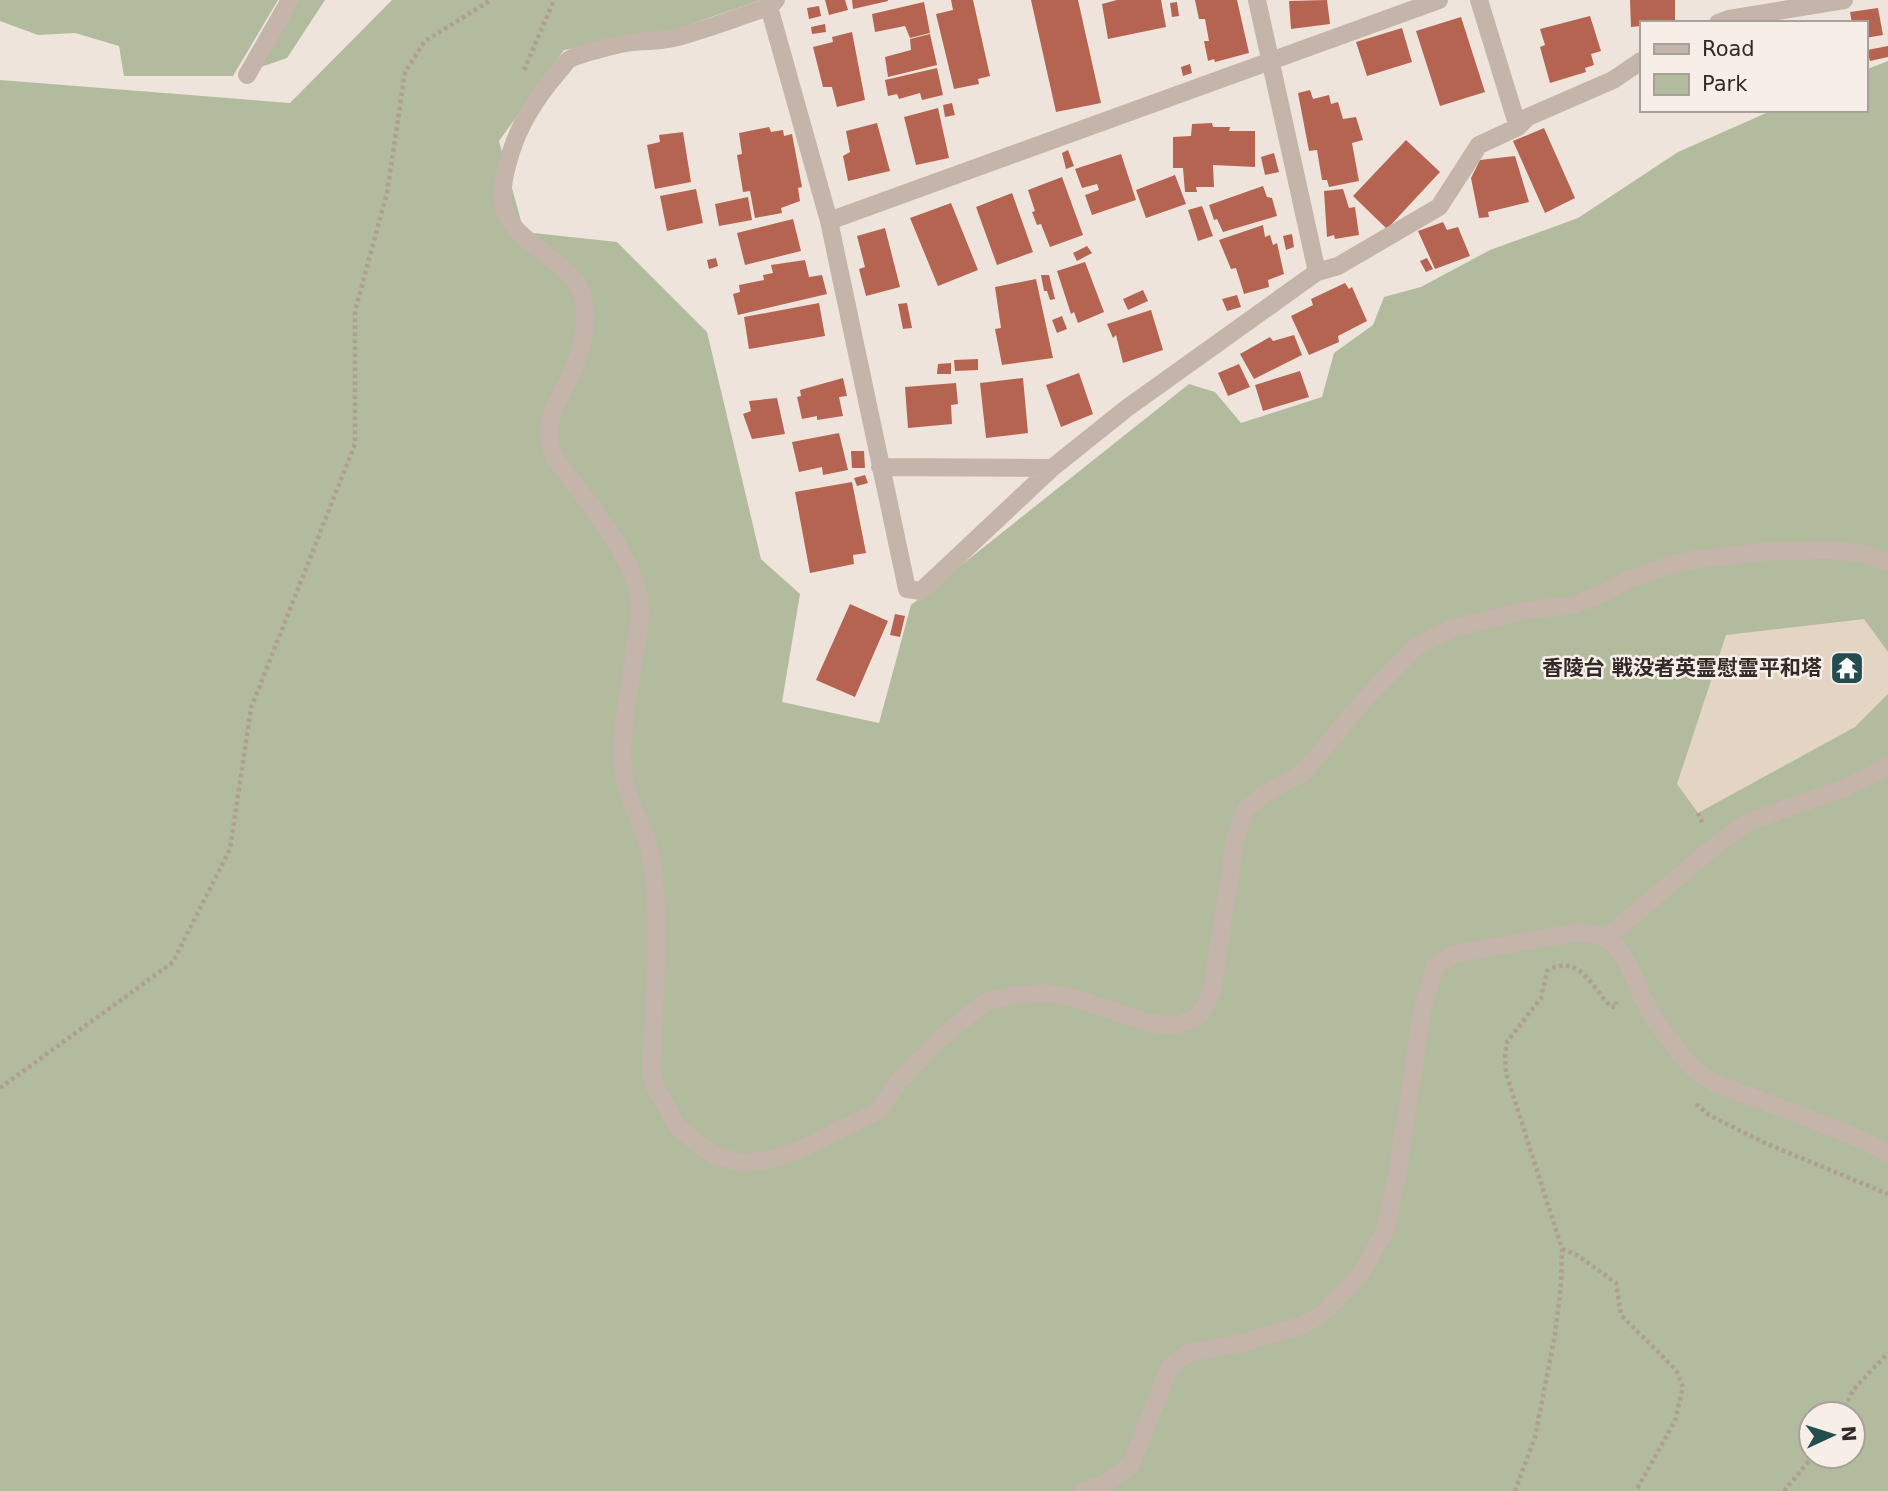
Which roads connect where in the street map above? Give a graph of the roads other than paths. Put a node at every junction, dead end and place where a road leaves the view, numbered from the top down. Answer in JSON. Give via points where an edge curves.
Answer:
{"nodes":[{"id":1,"x":290,"y":0,"type":"edge"},
{"id":2,"x":1257,"y":0,"type":"edge"},
{"id":3,"x":1439,"y":0,"type":"edge"},
{"id":4,"x":1479,"y":0,"type":"edge"},
{"id":5,"x":1844,"y":0,"type":"edge"},
{"id":6,"x":773,"y":3,"type":"edge"},
{"id":7,"x":1724,"y":21,"type":"edge"},
{"id":8,"x":1270,"y":62,"type":"junction"},
{"id":9,"x":1640,"y":62,"type":"edge"},
{"id":10,"x":247,"y":75,"type":"dead end"},
{"id":11,"x":1518,"y":127,"type":"junction"},
{"id":12,"x":829,"y":221,"type":"junction"},
{"id":13,"x":1317,"y":272,"type":"junction"},
{"id":14,"x":880,"y":467,"type":"junction"},
{"id":15,"x":1052,"y":468,"type":"junction"},
{"id":16,"x":1888,"y":562,"type":"edge"},
{"id":17,"x":1888,"y":767,"type":"edge"},
{"id":18,"x":1606,"y":938,"type":"junction"},
{"id":19,"x":1888,"y":1153,"type":"edge"},
{"id":20,"x":1083,"y":1491,"type":"edge"}],
"edges":[{"from":1,"to":10,"type":"street"},
{"from":2,"to":8,"type":"street"},
{"from":3,"to":8,"type":"street"},
{"from":4,"to":11,"type":"street"},
{"from":5,"to":7,"type":"street"},
{"from":6,"to":12,"type":"street"},
{"from":6,"to":16,"type":"street","via":[[672,38],[626,43],[570,59],[541,91],[520,127],[502,196],[508,218],[531,245],[561,265],[584,299],[587,322],[575,366],[555,402],[547,430],[549,445],[630,566],[637,592],[640,609],[624,776],[653,872],[651,1069],[654,1084],[679,1129],[712,1154],[741,1163],[768,1160],[863,1120],[878,1111],[898,1082],[941,1038],[985,1002],[1045,993],[1149,1023],[1174,1026],[1195,1019],[1212,991],[1236,836],[1246,809],[1304,772],[1416,646],[1454,628],[1522,611],[1574,605],[1646,573],[1692,561],[1772,551],[1829,550]]},
{"from":8,"to":12,"type":"street"},
{"from":8,"to":13,"type":"street"},
{"from":9,"to":11,"type":"street","via":[[1613,79],[1528,117]]},
{"from":11,"to":13,"type":"street","via":[[1479,145],[1439,207],[1338,266]]},
{"from":12,"to":14,"type":"street"},
{"from":13,"to":15,"type":"street"},
{"from":14,"to":15,"type":"street"},
{"from":14,"to":15,"type":"street","via":[[907,589],[921,592]]},
{"from":17,"to":18,"type":"street","via":[[1840,790],[1747,822]]},
{"from":18,"to":19,"type":"street","via":[[1626,958],[1648,1010],[1695,1070]]},
{"from":18,"to":20,"type":"street","via":[[1578,932],[1454,954],[1436,965],[1423,1006],[1385,1231],[1360,1275],[1321,1315],[1303,1325],[1189,1353],[1170,1367],[1130,1466],[1104,1484]]}]}
